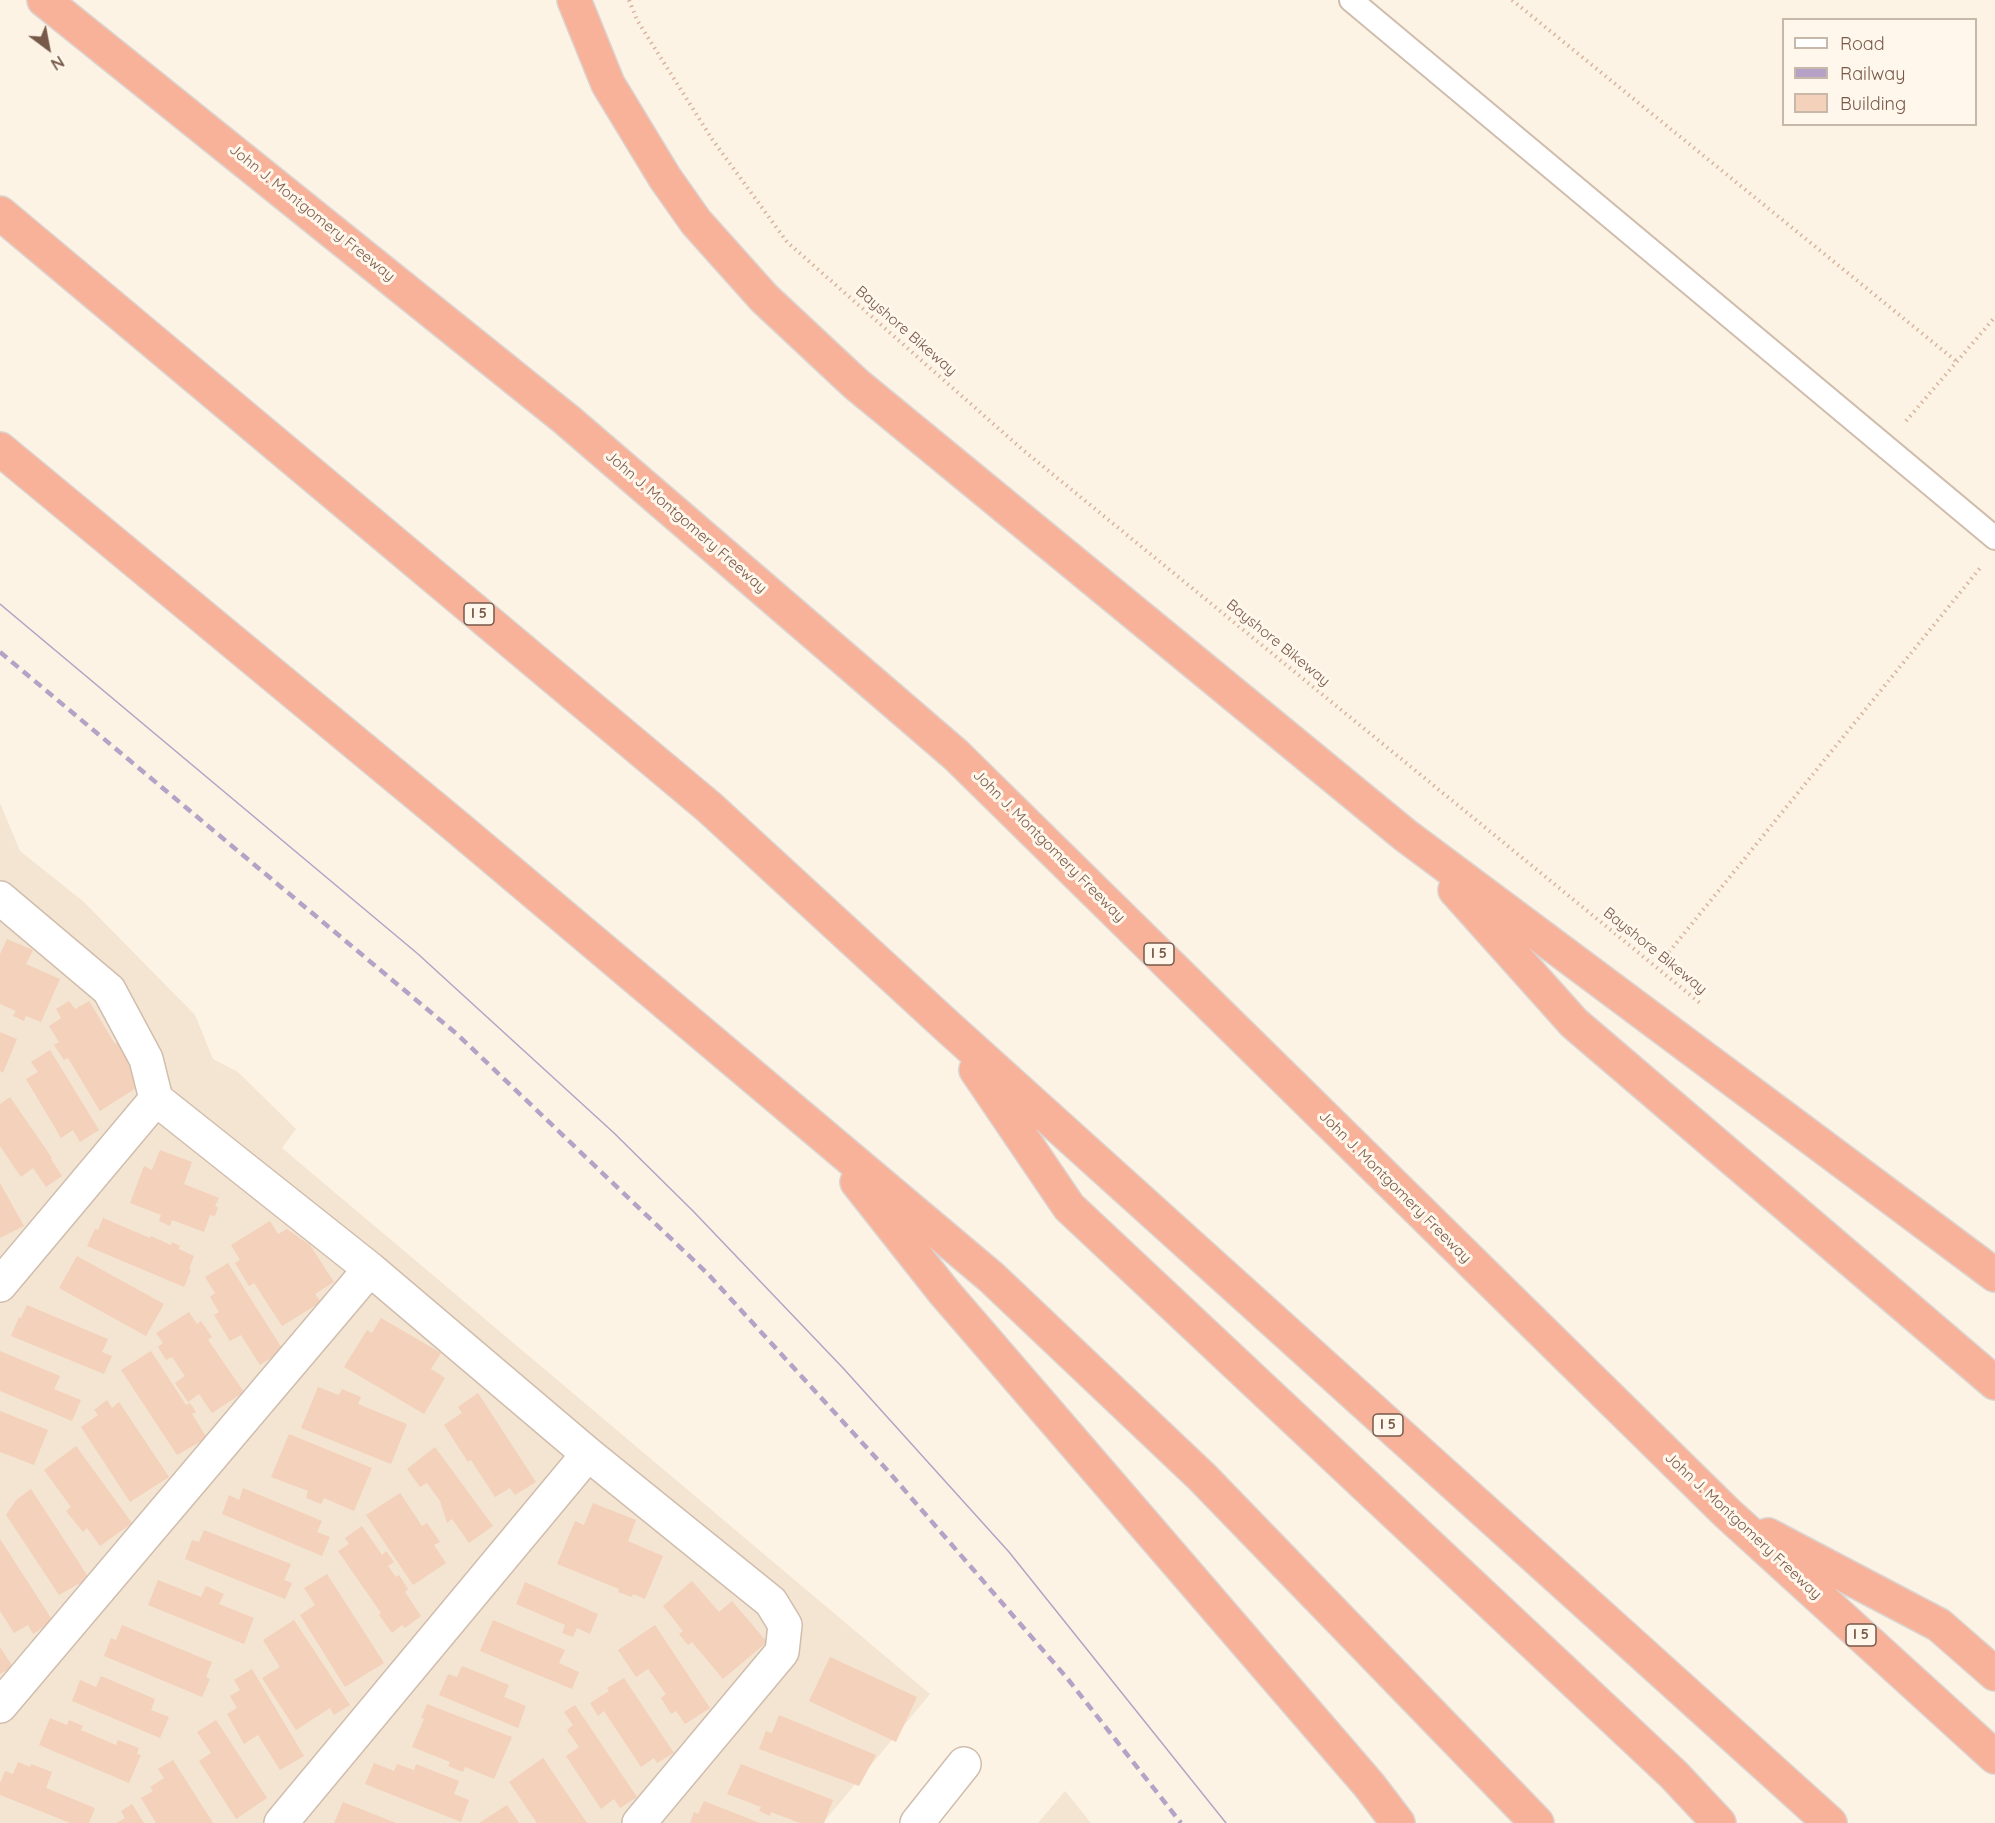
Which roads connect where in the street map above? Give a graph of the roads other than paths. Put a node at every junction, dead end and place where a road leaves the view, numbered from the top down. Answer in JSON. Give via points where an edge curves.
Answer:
{"nodes":[{"id":1,"x":44,"y":0,"type":"edge"},
{"id":2,"x":574,"y":0,"type":"edge"},
{"id":3,"x":1351,"y":0,"type":"edge"},
{"id":4,"x":0,"y":213,"type":"edge"},
{"id":5,"x":0,"y":449,"type":"edge"},
{"id":6,"x":1995,"y":538,"type":"edge"},
{"id":7,"x":1405,"y":835,"type":"junction"},
{"id":8,"x":0,"y":898,"type":"edge"},
{"id":9,"x":947,"y":1026,"type":"junction"},
{"id":10,"x":156,"y":1099,"type":"junction"},
{"id":11,"x":812,"y":1127,"type":"junction"},
{"id":12,"x":370,"y":1269,"type":"junction"},
{"id":13,"x":1995,"y":1275,"type":"edge"},
{"id":14,"x":0,"y":1284,"type":"edge"},
{"id":15,"x":1995,"y":1383,"type":"edge"},
{"id":16,"x":588,"y":1454,"type":"junction"},
{"id":17,"x":1727,"y":1513,"type":"junction"},
{"id":18,"x":1995,"y":1674,"type":"edge"},
{"id":19,"x":0,"y":1706,"type":"edge"},
{"id":20,"x":1995,"y":1757,"type":"edge"},
{"id":21,"x":964,"y":1764,"type":"dead end"},
{"id":22,"x":281,"y":1823,"type":"edge"},
{"id":23,"x":639,"y":1823,"type":"edge"},
{"id":24,"x":917,"y":1823,"type":"edge"},
{"id":25,"x":1398,"y":1823,"type":"edge"},
{"id":26,"x":1537,"y":1823,"type":"edge"},
{"id":27,"x":1719,"y":1823,"type":"edge"},
{"id":28,"x":1830,"y":1823,"type":"edge"}],
"edges":[{"from":1,"to":17,"type":"highway","name":"John J. Montgomery Freeway","number":"I 5","via":[[567,420],[956,754]]},
{"from":2,"to":7,"type":"highway","via":[[608,84],[665,178],[696,222],[764,298],[856,384]]},
{"from":3,"to":6,"type":"lane"},
{"from":4,"to":9,"type":"highway","number":"I 5","via":[[709,807]]},
{"from":5,"to":11,"type":"highway"},
{"from":7,"to":13,"type":"highway"},
{"from":7,"to":15,"type":"highway","via":[[1574,1023]]},
{"from":8,"to":10,"type":"street","via":[[109,990],[146,1059]]},
{"from":9,"to":27,"type":"highway","via":[[1070,1207],[1674,1775]]},
{"from":9,"to":28,"type":"highway","number":"I 5"},
{"from":10,"to":12,"type":"street"},
{"from":10,"to":14,"type":"street"},
{"from":11,"to":25,"type":"highway","via":[[944,1292]]},
{"from":11,"to":26,"type":"highway","via":[[991,1277],[1193,1469]]},
{"from":12,"to":16,"type":"street"},
{"from":12,"to":19,"type":"street"},
{"from":16,"to":22,"type":"street"},
{"from":16,"to":23,"type":"street","via":[[771,1602],[786,1625],[782,1652]]},
{"from":17,"to":18,"type":"highway","via":[[1939,1625]]},
{"from":17,"to":20,"type":"highway","name":"John J. Montgomery Freeway","number":"I 5"},
{"from":21,"to":24,"type":"street"}]}
